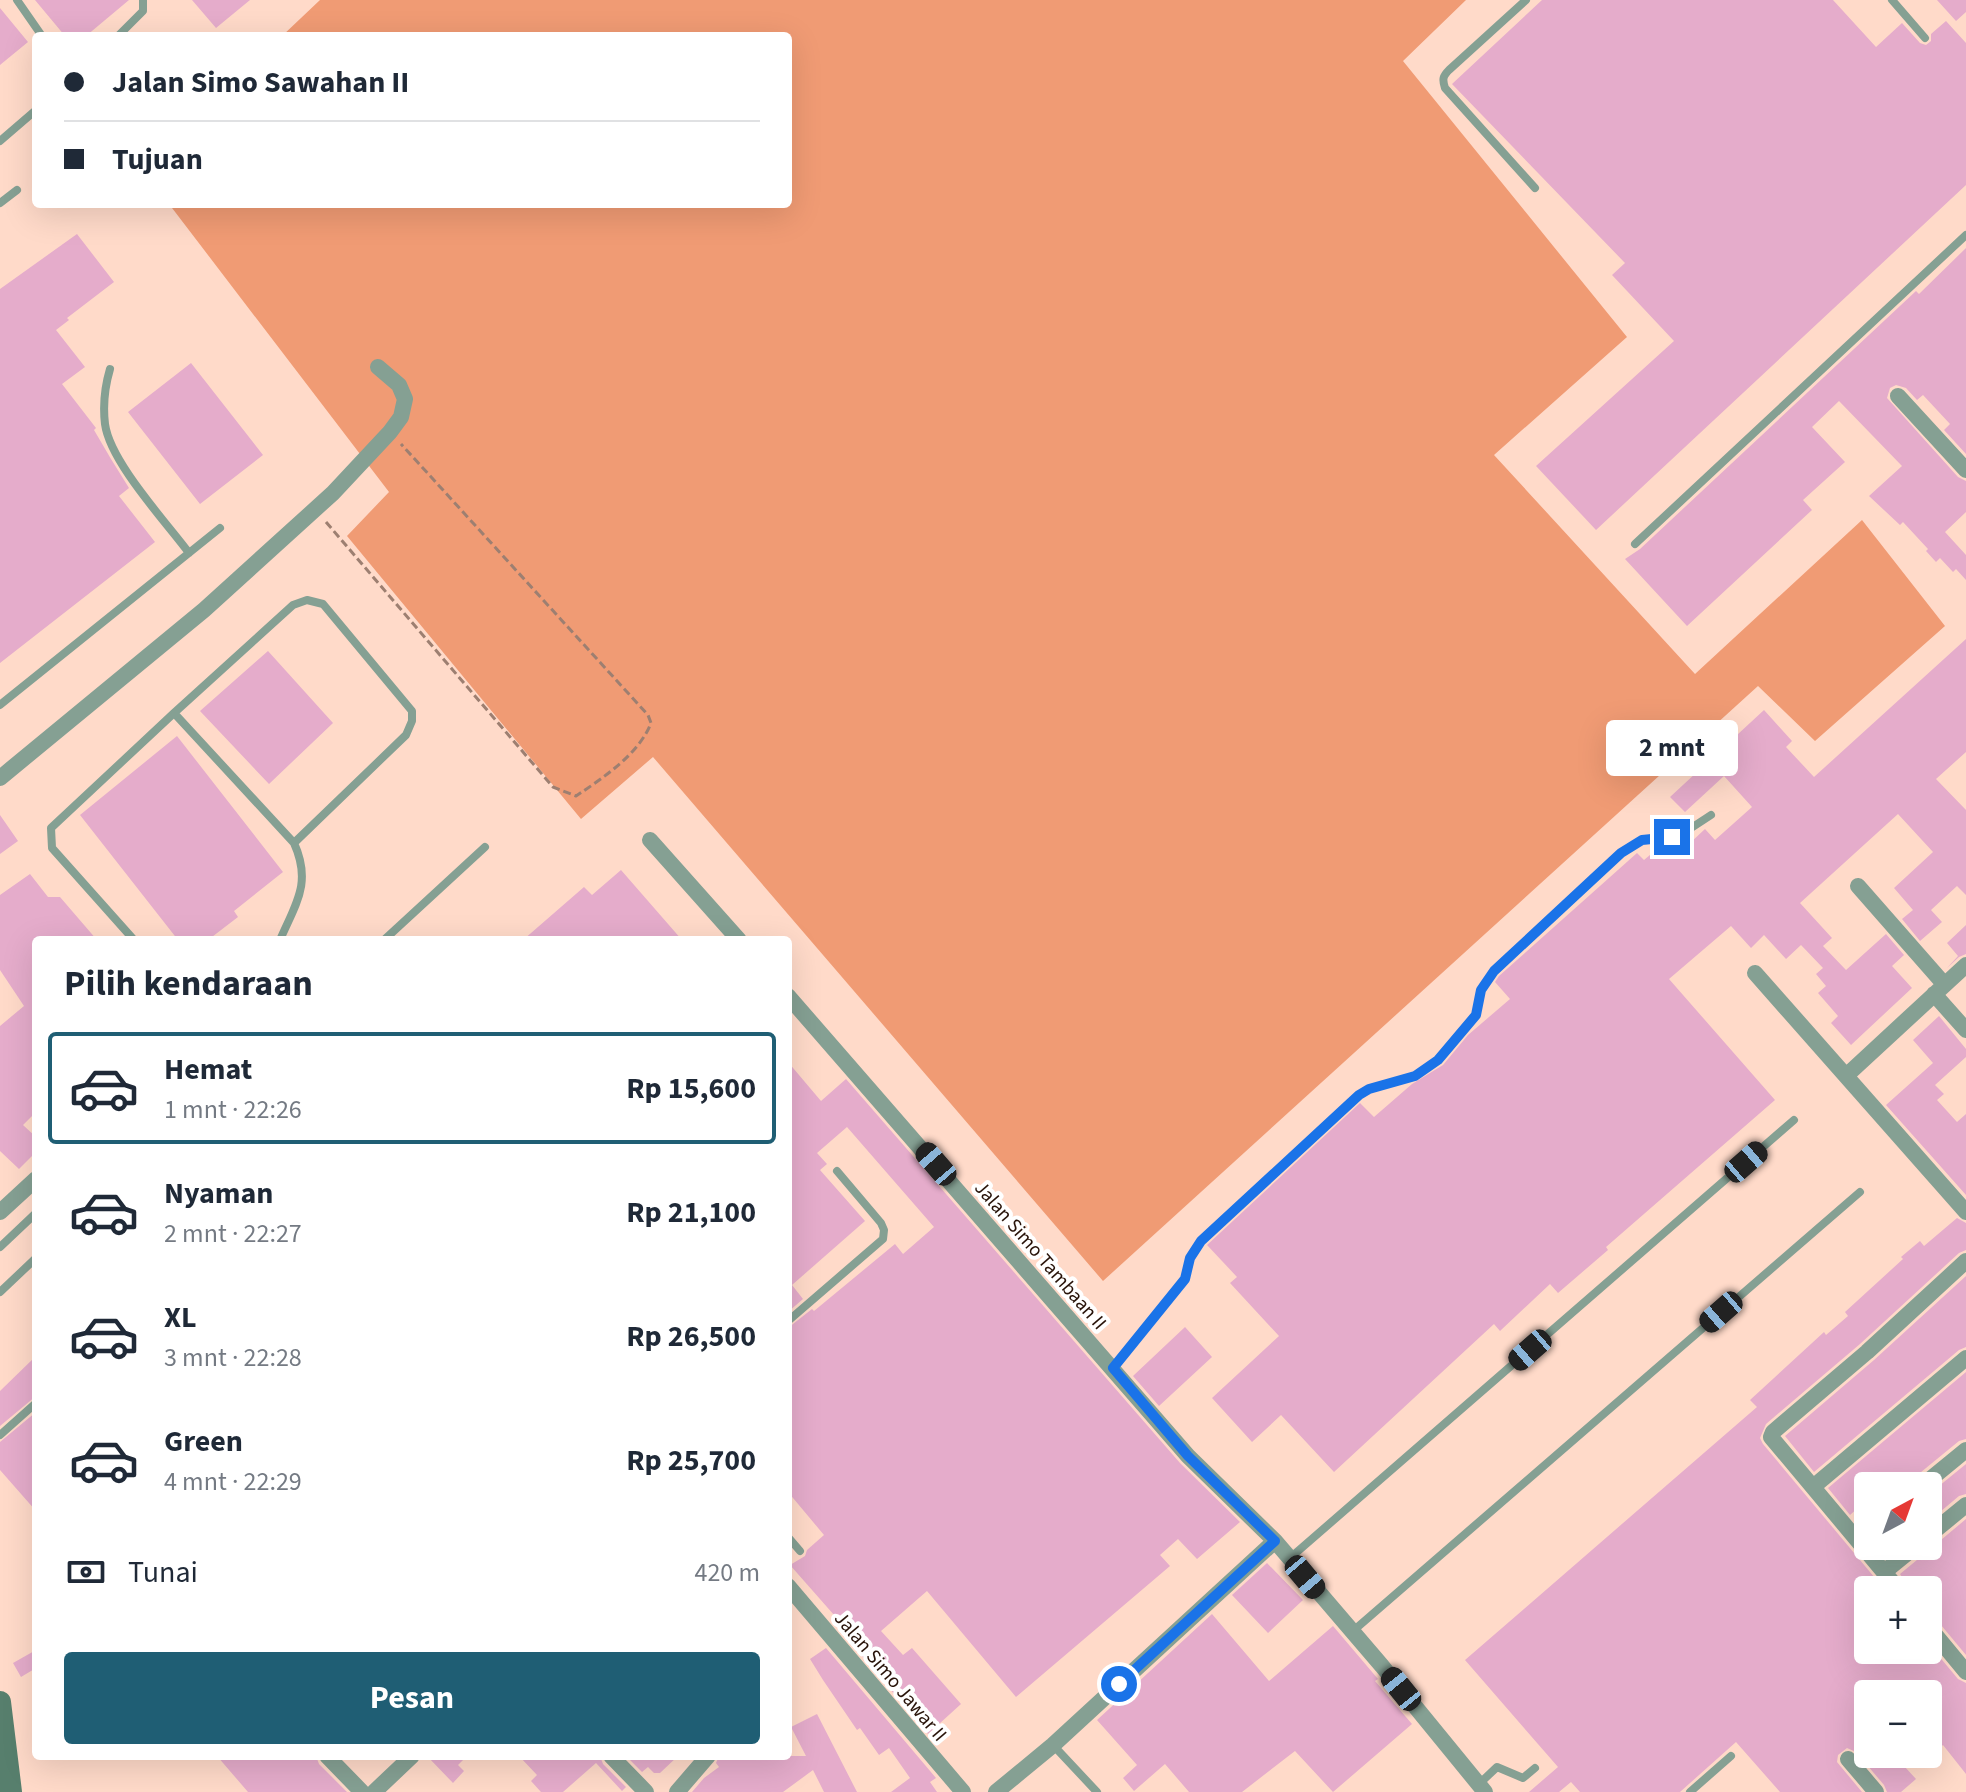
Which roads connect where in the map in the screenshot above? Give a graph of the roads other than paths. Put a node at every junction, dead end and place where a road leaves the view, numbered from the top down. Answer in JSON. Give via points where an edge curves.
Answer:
{"nodes":[{"id":1,"x":17,"y":0,"type":"edge"},
{"id":2,"x":143,"y":0,"type":"edge"},
{"id":3,"x":1526,"y":0,"type":"edge"},
{"id":4,"x":1892,"y":0,"type":"edge"},
{"id":5,"x":39,"y":32,"type":"edge"},
{"id":6,"x":122,"y":32,"type":"edge"},
{"id":7,"x":1925,"y":38,"type":"dead end"},
{"id":8,"x":32,"y":113,"type":"edge"},
{"id":9,"x":0,"y":141,"type":"edge"},
{"id":10,"x":1535,"y":188,"type":"dead end"},
{"id":11,"x":17,"y":190,"type":"dead end"},
{"id":12,"x":0,"y":203,"type":"edge"},
{"id":13,"x":1966,"y":235,"type":"edge"},
{"id":14,"x":378,"y":367,"type":"dead end"},
{"id":15,"x":110,"y":369,"type":"dead end"},
{"id":16,"x":1898,"y":396,"type":"dead end"},
{"id":17,"x":1966,"y":470,"type":"edge"},
{"id":18,"x":220,"y":528,"type":"dead end"},
{"id":19,"x":1635,"y":544,"type":"dead end"},
{"id":20,"x":189,"y":553,"type":"junction"},
{"id":21,"x":0,"y":705,"type":"edge"},
{"id":22,"x":174,"y":713,"type":"junction"},
{"id":23,"x":0,"y":778,"type":"edge"},
{"id":24,"x":1711,"y":815,"type":"dead end"},
{"id":25,"x":650,"y":840,"type":"dead end"},
{"id":26,"x":294,"y":843,"type":"junction"},
{"id":27,"x":485,"y":847,"type":"dead end"},
{"id":28,"x":1858,"y":886,"type":"dead end"},
{"id":29,"x":130,"y":936,"type":"edge"},
{"id":30,"x":282,"y":936,"type":"edge"},
{"id":31,"x":388,"y":936,"type":"edge"},
{"id":32,"x":735,"y":936,"type":"edge"},
{"id":33,"x":1966,"y":965,"type":"edge"},
{"id":34,"x":1755,"y":973,"type":"dead end"},
{"id":35,"x":1939,"y":989,"type":"junction"},
{"id":36,"x":792,"y":1001,"type":"edge"},
{"id":37,"x":1966,"y":1030,"type":"edge"},
{"id":38,"x":1847,"y":1075,"type":"junction"},
{"id":39,"x":1794,"y":1120,"type":"dead end"},
{"id":40,"x":837,"y":1171,"type":"dead end"},
{"id":41,"x":32,"y":1183,"type":"edge"},
{"id":42,"x":1860,"y":1192,"type":"dead end"},
{"id":43,"x":0,"y":1212,"type":"edge"},
{"id":44,"x":1966,"y":1212,"type":"edge"},
{"id":45,"x":32,"y":1217,"type":"edge"},
{"id":46,"x":0,"y":1247,"type":"edge"},
{"id":47,"x":1966,"y":1261,"type":"edge"},
{"id":48,"x":32,"y":1262,"type":"edge"},
{"id":49,"x":0,"y":1292,"type":"edge"},
{"id":50,"x":792,"y":1318,"type":"edge"},
{"id":51,"x":1966,"y":1358,"type":"edge"},
{"id":52,"x":1113,"y":1368,"type":"junction"},
{"id":53,"x":32,"y":1407,"type":"edge"},
{"id":54,"x":0,"y":1435,"type":"edge"},
{"id":55,"x":1966,"y":1450,"type":"edge"},
{"id":56,"x":1939,"y":1472,"type":"edge"},
{"id":57,"x":1813,"y":1487,"type":"junction"},
{"id":58,"x":1966,"y":1505,"type":"edge"},
{"id":59,"x":1942,"y":1525,"type":"edge"},
{"id":60,"x":1854,"y":1527,"type":"edge"},
{"id":61,"x":1275,"y":1541,"type":"junction"},
{"id":62,"x":792,"y":1542,"type":"edge"},
{"id":63,"x":800,"y":1551,"type":"dead end"},
{"id":64,"x":1290,"y":1558,"type":"junction"},
{"id":65,"x":1877,"y":1560,"type":"edge"},
{"id":66,"x":1899,"y":1560,"type":"edge"},
{"id":67,"x":1884,"y":1572,"type":"junction"},
{"id":68,"x":1887,"y":1576,"type":"edge"},
{"id":69,"x":792,"y":1591,"type":"edge"},
{"id":70,"x":1352,"y":1632,"type":"junction"},
{"id":71,"x":1942,"y":1643,"type":"edge"},
{"id":72,"x":1966,"y":1672,"type":"edge"},
{"id":73,"x":0,"y":1702,"type":"edge"},
{"id":74,"x":1053,"y":1745,"type":"junction"},
{"id":75,"x":1731,"y":1756,"type":"dead end"},
{"id":76,"x":1848,"y":1759,"type":"dead end"},
{"id":77,"x":331,"y":1760,"type":"edge"},
{"id":78,"x":408,"y":1760,"type":"edge"},
{"id":79,"x":615,"y":1760,"type":"edge"},
{"id":80,"x":705,"y":1760,"type":"edge"},
{"id":81,"x":1535,"y":1768,"type":"dead end"},
{"id":82,"x":1482,"y":1788,"type":"edge"},
{"id":83,"x":382,"y":1790,"type":"edge"},
{"id":84,"x":11,"y":1792,"type":"edge"},
{"id":85,"x":362,"y":1792,"type":"edge"},
{"id":86,"x":646,"y":1792,"type":"edge"},
{"id":87,"x":677,"y":1792,"type":"edge"},
{"id":88,"x":963,"y":1792,"type":"edge"},
{"id":89,"x":996,"y":1792,"type":"edge"},
{"id":90,"x":1097,"y":1792,"type":"edge"},
{"id":91,"x":1690,"y":1792,"type":"edge"},
{"id":92,"x":1876,"y":1792,"type":"edge"}],
"edges":[{"from":1,"to":5,"type":"lane"},
{"from":2,"to":6,"type":"lane","via":[[143,11]]},
{"from":3,"to":10,"type":"lane","via":[[1443,75],[1443,81]]},
{"from":4,"to":7,"type":"lane"},
{"from":8,"to":9,"type":"lane"},
{"from":11,"to":12,"type":"lane"},
{"from":13,"to":19,"type":"lane"},
{"from":14,"to":23,"type":"street","via":[[399,385],[405,399],[390,432],[204,610]]},
{"from":15,"to":20,"type":"lane","via":[[108,435],[122,464]]},
{"from":16,"to":17,"type":"street"},
{"from":18,"to":20,"type":"lane"},
{"from":20,"to":21,"type":"lane"},
{"from":22,"to":26,"type":"lane"},
{"from":22,"to":26,"type":"lane","via":[[293,605],[307,600],[323,604],[412,711],[412,721],[406,735]]},
{"from":22,"to":29,"type":"lane","via":[[51,828],[52,848]]},
{"from":24,"to":52,"type":"lane","via":[[1682,834],[1642,840],[1621,853],[1494,971],[1481,990],[1476,1015],[1438,1060],[1415,1076],[1369,1089],[1338,1113],[1201,1241],[1185,1279]]},
{"from":25,"to":32,"type":"street"},
{"from":26,"to":30,"type":"lane","via":[[302,861],[302,888]]},
{"from":27,"to":31,"type":"lane"},
{"from":28,"to":35,"type":"street"},
{"from":33,"to":35,"type":"street"},
{"from":34,"to":38,"type":"street"},
{"from":35,"to":37,"type":"street"},
{"from":35,"to":38,"type":"street"},
{"from":36,"to":52,"type":"street","name":"Jalan Simo Tambaan II"},
{"from":38,"to":44,"type":"street"},
{"from":39,"to":64,"type":"lane"},
{"from":40,"to":50,"type":"lane","via":[[881,1223],[883,1239]]},
{"from":41,"to":43,"type":"street"},
{"from":42,"to":70,"type":"lane"},
{"from":45,"to":46,"type":"lane"},
{"from":47,"to":57,"type":"street","via":[[1773,1432],[1773,1441]]},
{"from":48,"to":49,"type":"lane"},
{"from":51,"to":57,"type":"street"},
{"from":52,"to":61,"type":"street","name":"Jalan Simo Tambaan II","via":[[1188,1456]]},
{"from":53,"to":54,"type":"lane"},
{"from":55,"to":56,"type":"street"},
{"from":57,"to":60,"type":"street"},
{"from":58,"to":59,"type":"street"},
{"from":61,"to":64,"type":"street","name":"Jalan Simo Tambaan II"},
{"from":61,"to":74,"type":"street"},
{"from":62,"to":63,"type":"lane"},
{"from":64,"to":70,"type":"street","name":"Jalan Simo Tambaan II"},
{"from":65,"to":67,"type":"street"},
{"from":66,"to":67,"type":"street"},
{"from":67,"to":68,"type":"street"},
{"from":69,"to":88,"type":"street","name":"Jalan Simo Jawar II"},
{"from":70,"to":82,"type":"street","name":"Jalan Simo Tambaan II"},
{"from":71,"to":72,"type":"street"},
{"from":73,"to":84,"type":"main road"},
{"from":74,"to":89,"type":"street"},
{"from":74,"to":90,"type":"lane"},
{"from":75,"to":91,"type":"lane"},
{"from":76,"to":92,"type":"street"},
{"from":77,"to":85,"type":"street"},
{"from":78,"to":83,"type":"street"},
{"from":79,"to":86,"type":"street"},
{"from":80,"to":87,"type":"street"},
{"from":81,"to":82,"type":"lane","via":[[1523,1778],[1497,1767]]}]}
